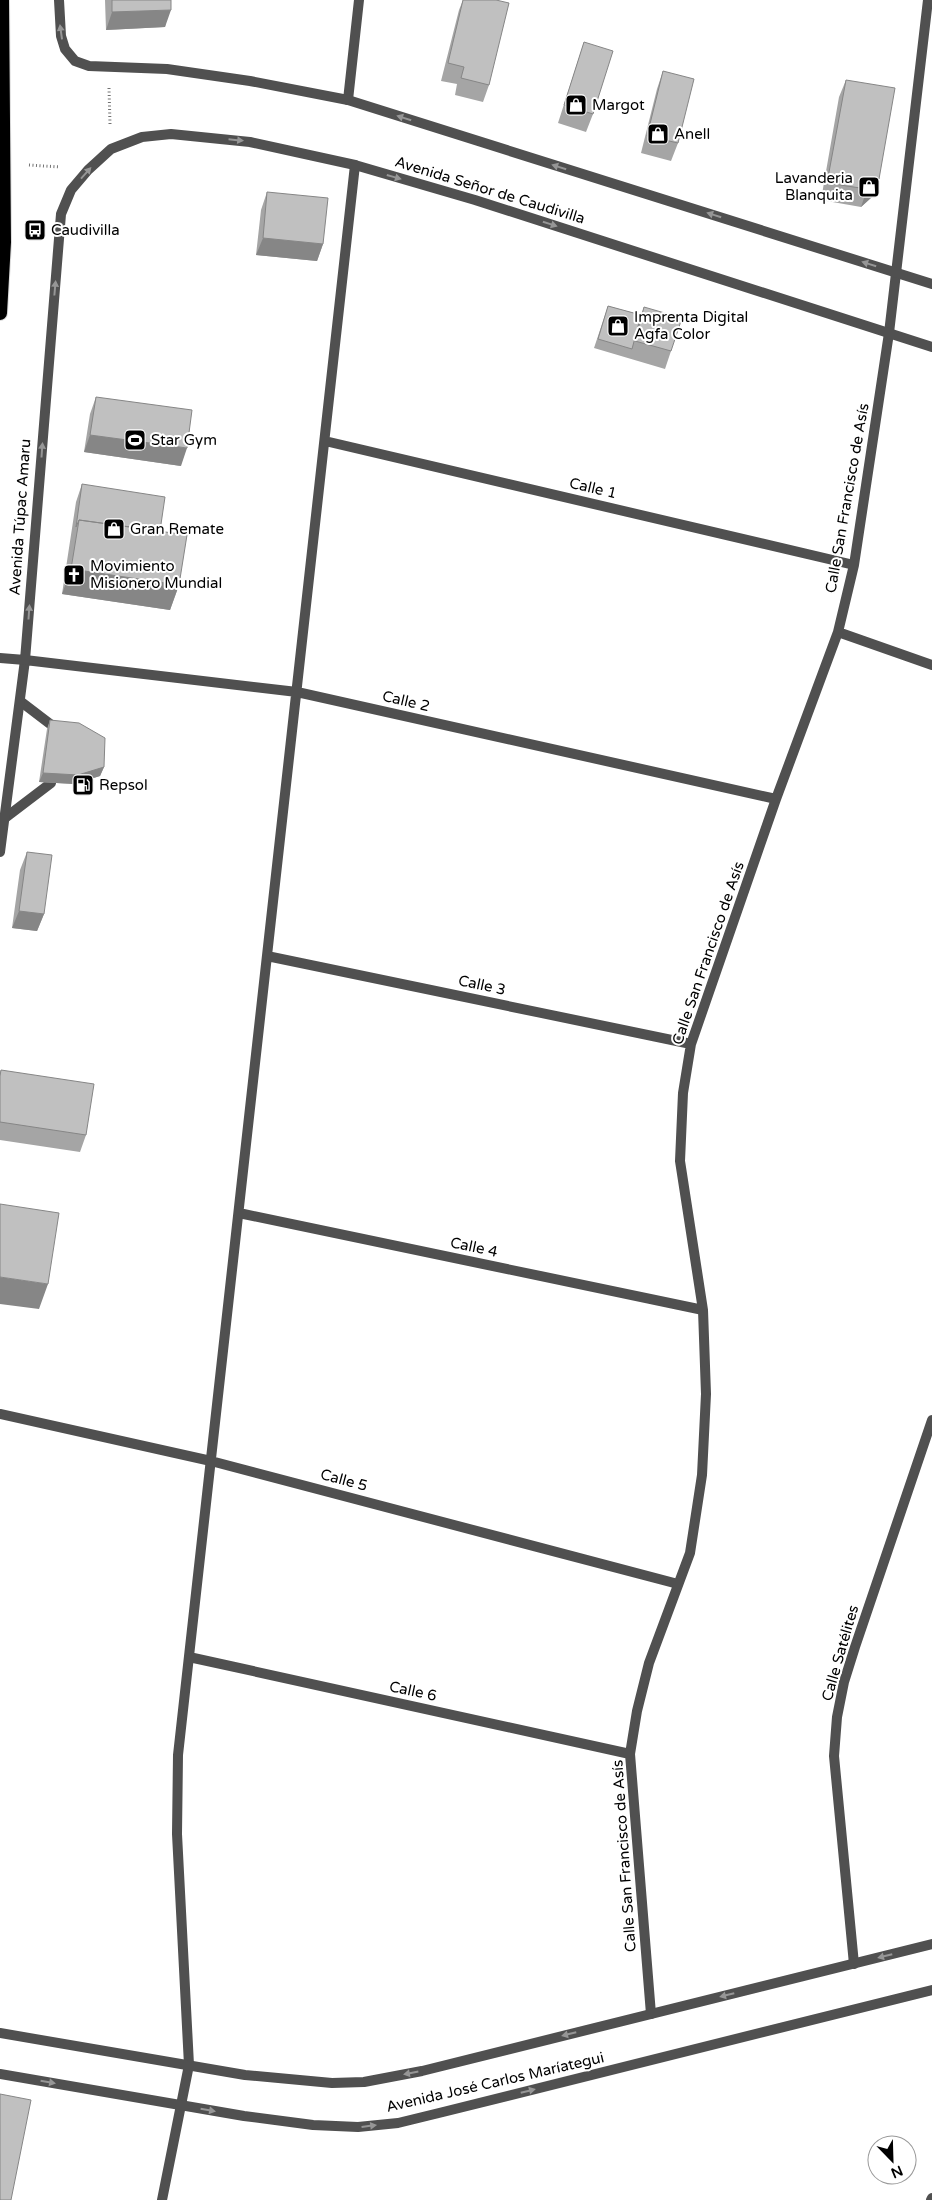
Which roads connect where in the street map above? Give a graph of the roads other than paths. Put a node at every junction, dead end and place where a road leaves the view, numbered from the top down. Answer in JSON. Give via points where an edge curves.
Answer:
{"nodes":[{"id":1,"x":2,"y":0,"type":"edge"},
{"id":2,"x":59,"y":0,"type":"edge"},
{"id":3,"x":359,"y":0,"type":"edge"},
{"id":4,"x":928,"y":0,"type":"edge"},
{"id":5,"x":1,"y":27,"type":"edge"},
{"id":6,"x":348,"y":100,"type":"junction"},
{"id":7,"x":355,"y":166,"type":"junction"},
{"id":8,"x":61,"y":214,"type":"joint"},
{"id":9,"x":896,"y":273,"type":"junction"},
{"id":10,"x":932,"y":284,"type":"edge"},
{"id":11,"x":0,"y":313,"type":"edge"},
{"id":12,"x":889,"y":333,"type":"junction"},
{"id":13,"x":932,"y":347,"type":"edge"},
{"id":14,"x":325,"y":441,"type":"junction"},
{"id":15,"x":854,"y":565,"type":"junction"},
{"id":16,"x":838,"y":632,"type":"junction"},
{"id":17,"x":0,"y":658,"type":"edge"},
{"id":18,"x":26,"y":660,"type":"junction"},
{"id":19,"x":932,"y":664,"type":"edge"},
{"id":20,"x":297,"y":692,"type":"junction"},
{"id":21,"x":20,"y":701,"type":"junction"},
{"id":22,"x":58,"y":730,"type":"edge"},
{"id":23,"x":51,"y":783,"type":"edge"},
{"id":24,"x":776,"y":798,"type":"junction"},
{"id":25,"x":4,"y":818,"type":"junction"},
{"id":26,"x":0,"y":852,"type":"edge"},
{"id":27,"x":267,"y":956,"type":"junction"},
{"id":28,"x":691,"y":1044,"type":"junction"},
{"id":29,"x":239,"y":1213,"type":"junction"},
{"id":30,"x":702,"y":1310,"type":"junction"},
{"id":31,"x":0,"y":1414,"type":"edge"},
{"id":32,"x":932,"y":1420,"type":"edge"},
{"id":33,"x":211,"y":1461,"type":"junction"},
{"id":34,"x":678,"y":1584,"type":"junction"},
{"id":35,"x":189,"y":1657,"type":"junction"},
{"id":36,"x":630,"y":1754,"type":"junction"},
{"id":37,"x":932,"y":1944,"type":"edge"},
{"id":38,"x":854,"y":1964,"type":"junction"},
{"id":39,"x":932,"y":1990,"type":"edge"},
{"id":40,"x":651,"y":2014,"type":"junction"},
{"id":41,"x":0,"y":2033,"type":"edge"},
{"id":42,"x":189,"y":2065,"type":"junction"},
{"id":43,"x":0,"y":2074,"type":"edge"},
{"id":44,"x":181,"y":2105,"type":"junction"},
{"id":45,"x":162,"y":2200,"type":"edge"}],
"edges":[{"from":1,"to":5,"type":"highway"},
{"from":6,"to":2,"type":"street","one_way":true,"via":[[176,71],[89,66],[75,61],[65,50]]},
{"from":3,"to":6,"type":"street"},
{"from":4,"to":9,"type":"street","name":"Calle San Francisco de Asís"},
{"from":5,"to":11,"type":"highway","via":[[4,242]]},
{"from":9,"to":6,"type":"street","one_way":true},
{"from":8,"to":7,"type":"street","name":"Avenida Señor de Caudivilla","one_way":true,"via":[[71,190],[88,170],[111,150],[142,137],[171,134],[250,142]]},
{"from":7,"to":12,"type":"street","name":"Avenida Señor de Caudivilla","one_way":true,"via":[[475,200]]},
{"from":7,"to":14,"type":"street"},
{"from":18,"to":8,"type":"street","name":"Avenida Túpac Amaru","one_way":true},
{"from":9,"to":10,"type":"street"},
{"from":9,"to":12,"type":"street","name":"Calle San Francisco de Asís"},
{"from":12,"to":13,"type":"street","name":"Avenida Señor de Caudivilla"},
{"from":12,"to":15,"type":"street","name":"Calle San Francisco de Asís"},
{"from":14,"to":15,"type":"street","name":"Calle 1"},
{"from":14,"to":20,"type":"street"},
{"from":15,"to":16,"type":"street","name":"Calle San Francisco de Asís"},
{"from":16,"to":19,"type":"street"},
{"from":16,"to":24,"type":"street","name":"Calle San Francisco de Asís"},
{"from":17,"to":18,"type":"street","name":"Calle 2"},
{"from":18,"to":20,"type":"street","name":"Calle 2"},
{"from":18,"to":21,"type":"street","name":"Avenida Túpac Amaru"},
{"from":20,"to":24,"type":"street","name":"Calle 2"},
{"from":20,"to":27,"type":"street"},
{"from":21,"to":22,"type":"street"},
{"from":21,"to":25,"type":"street","name":"Avenida Túpac Amaru"},
{"from":23,"to":25,"type":"street"},
{"from":24,"to":28,"type":"street","name":"Calle San Francisco de Asís"},
{"from":25,"to":26,"type":"street","name":"Avenida Túpac Amaru"},
{"from":27,"to":28,"type":"street","name":"Calle 3"},
{"from":27,"to":29,"type":"street"},
{"from":28,"to":30,"type":"street","name":"Calle San Francisco de Asís","via":[[683,1094],[680,1161]]},
{"from":29,"to":30,"type":"street","name":"Calle 4"},
{"from":29,"to":33,"type":"street"},
{"from":30,"to":34,"type":"street","name":"Calle San Francisco de Asís","via":[[706,1394],[702,1475],[690,1553]]},
{"from":31,"to":33,"type":"street","name":"Calle 5"},
{"from":32,"to":38,"type":"street","name":"Calle Satélites","via":[[855,1647],[837,1717],[835,1764]]},
{"from":33,"to":34,"type":"street","name":"Calle 5"},
{"from":33,"to":35,"type":"street"},
{"from":34,"to":36,"type":"street","name":"Calle San Francisco de Asís","via":[[650,1663]]},
{"from":35,"to":36,"type":"street","name":"Calle 6"},
{"from":35,"to":42,"type":"street","via":[[178,1755],[176,1834]]},
{"from":36,"to":40,"type":"street","name":"Calle San Francisco de Asís"},
{"from":37,"to":38,"type":"street","name":"Avenida José Carlos Maríategui","one_way":true},
{"from":38,"to":40,"type":"street","name":"Avenida José Carlos Maríategui","one_way":true},
{"from":44,"to":39,"type":"street","name":"Avenida José Carlos Maríategui","one_way":true,"via":[[313,2125],[358,2127],[398,2122]]},
{"from":40,"to":42,"type":"street","name":"Avenida José Carlos Maríategui","one_way":true,"via":[[422,2071],[364,2082],[332,2083],[245,2075]]},
{"from":41,"to":42,"type":"street","name":"Avenida José Carlos Maríategui"},
{"from":42,"to":44,"type":"street"},
{"from":43,"to":44,"type":"street","name":"Avenida José Carlos Maríategui","one_way":true},
{"from":44,"to":45,"type":"street"}]}
